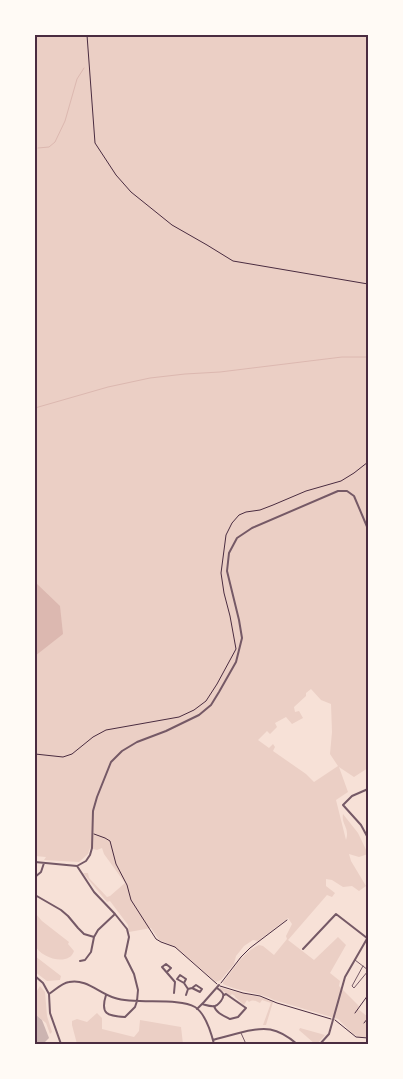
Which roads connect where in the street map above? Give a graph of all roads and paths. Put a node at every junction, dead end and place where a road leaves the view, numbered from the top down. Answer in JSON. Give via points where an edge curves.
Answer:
{"nodes":[{"id":1,"x":87,"y":35,"type":"edge"},
{"id":2,"x":368,"y":284,"type":"edge"},
{"id":3,"x":368,"y":462,"type":"edge"},
{"id":4,"x":368,"y":529,"type":"edge"},
{"id":5,"x":35,"y":754,"type":"edge"},
{"id":6,"x":368,"y":788,"type":"edge"},
{"id":7,"x":92,"y":834,"type":"junction"},
{"id":8,"x":368,"y":838,"type":"edge"},
{"id":9,"x":35,"y":862,"type":"edge"},
{"id":10,"x":44,"y":863,"type":"junction"},
{"id":11,"x":77,"y":866,"type":"junction"},
{"id":12,"x":35,"y":877,"type":"edge"},
{"id":13,"x":35,"y":895,"type":"edge"},
{"id":14,"x":115,"y":914,"type":"junction"},
{"id":15,"x":287,"y":920,"type":"dead end"},
{"id":16,"x":94,"y":937,"type":"junction"},
{"id":17,"x":368,"y":938,"type":"edge"},
{"id":18,"x":303,"y":949,"type":"dead end"},
{"id":19,"x":80,"y":960,"type":"dead end"},
{"id":20,"x":355,"y":960,"type":"junction"},
{"id":21,"x":363,"y":966,"type":"junction"},
{"id":22,"x":368,"y":971,"type":"edge"},
{"id":23,"x":167,"y":972,"type":"dead end"},
{"id":24,"x":35,"y":976,"type":"edge"},
{"id":25,"x":175,"y":982,"type":"junction"},
{"id":26,"x":218,"y":986,"type":"junction"},
{"id":27,"x":174,"y":993,"type":"dead end"},
{"id":28,"x":50,"y":994,"type":"junction"},
{"id":29,"x":106,"y":994,"type":"junction"},
{"id":30,"x":186,"y":995,"type":"dead end"},
{"id":31,"x":224,"y":995,"type":"junction"},
{"id":32,"x":368,"y":995,"type":"edge"},
{"id":33,"x":137,"y":1001,"type":"junction"},
{"id":34,"x":202,"y":1004,"type":"junction"},
{"id":35,"x":214,"y":1006,"type":"junction"},
{"id":36,"x":197,"y":1009,"type":"junction"},
{"id":37,"x":355,"y":1013,"type":"dead end"},
{"id":38,"x":330,"y":1018,"type":"dead end"},
{"id":39,"x":368,"y":1018,"type":"edge"},
{"id":40,"x":337,"y":1020,"type":"dead end"},
{"id":41,"x":364,"y":1023,"type":"dead end"},
{"id":42,"x":240,"y":1032,"type":"junction"},
{"id":43,"x":368,"y":1038,"type":"edge"},
{"id":44,"x":213,"y":1040,"type":"junction"},
{"id":45,"x":61,"y":1044,"type":"edge"},
{"id":46,"x":214,"y":1044,"type":"edge"},
{"id":47,"x":246,"y":1044,"type":"edge"},
{"id":48,"x":298,"y":1044,"type":"edge"},
{"id":49,"x":320,"y":1044,"type":"edge"}],
"edges":[{"from":1,"to":2,"type":"path","via":[[95,143],[131,192],[172,226],[234,261]]},
{"from":3,"to":5,"type":"path","via":[[341,481],[306,491],[267,508],[246,512],[232,523],[224,544],[221,573],[236,649],[206,701],[179,717],[106,730],[63,757]]},
{"from":4,"to":7,"type":"street","via":[[354,496],[338,490],[252,528],[237,538],[229,553],[227,571],[242,638],[236,662],[211,704],[199,715],[137,742],[112,762],[97,797]]},
{"from":6,"to":8,"type":"street","via":[[343,805]]},
{"from":7,"to":11,"type":"street","via":[[90,855]]},
{"from":7,"to":26,"type":"path","via":[[110,841],[131,900],[156,939],[175,947]]},
{"from":9,"to":10,"type":"street"},
{"from":10,"to":11,"type":"street"},
{"from":10,"to":12,"type":"street"},
{"from":11,"to":14,"type":"street","via":[[94,892]]},
{"from":13,"to":16,"type":"street","via":[[68,916],[84,934]]},
{"from":14,"to":16,"type":"street"},
{"from":14,"to":33,"type":"street","via":[[127,929],[129,937],[125,956],[134,974]]},
{"from":15,"to":26,"type":"path","via":[[246,952]]},
{"from":16,"to":19,"type":"street","via":[[91,952],[85,960]]},
{"from":17,"to":18,"type":"street","via":[[336,914]]},
{"from":17,"to":20,"type":"street"},
{"from":20,"to":21,"type":"lane"},
{"from":20,"to":49,"type":"street","via":[[345,977],[329,1034]]},
{"from":21,"to":22,"type":"lane"},
{"from":21,"to":22,"type":"lane","via":[[352,986],[354,988]]},
{"from":23,"to":25,"type":"street"},
{"from":24,"to":28,"type":"street"},
{"from":25,"to":27,"type":"street"},
{"from":25,"to":30,"type":"street","via":[[177,979],[190,989]]},
{"from":26,"to":31,"type":"street"},
{"from":26,"to":34,"type":"street"},
{"from":26,"to":38,"type":"path"},
{"from":28,"to":29,"type":"street","via":[[69,981]]},
{"from":28,"to":45,"type":"street","via":[[50,1013]]},
{"from":29,"to":33,"type":"street"},
{"from":29,"to":33,"type":"street","via":[[104,1010],[112,1016],[125,1017]]},
{"from":31,"to":35,"type":"street"},
{"from":31,"to":35,"type":"street","via":[[246,1008],[238,1017],[230,1019],[216,1011]]},
{"from":32,"to":37,"type":"path"},
{"from":33,"to":36,"type":"street","via":[[184,1004]]},
{"from":34,"to":35,"type":"street"},
{"from":34,"to":36,"type":"street"},
{"from":36,"to":44,"type":"street"},
{"from":39,"to":41,"type":"path"},
{"from":40,"to":43,"type":"path","via":[[356,1037]]},
{"from":42,"to":44,"type":"street"},
{"from":42,"to":47,"type":"lane"},
{"from":42,"to":48,"type":"street","via":[[261,1028],[281,1032]]},
{"from":44,"to":46,"type":"street"}]}
